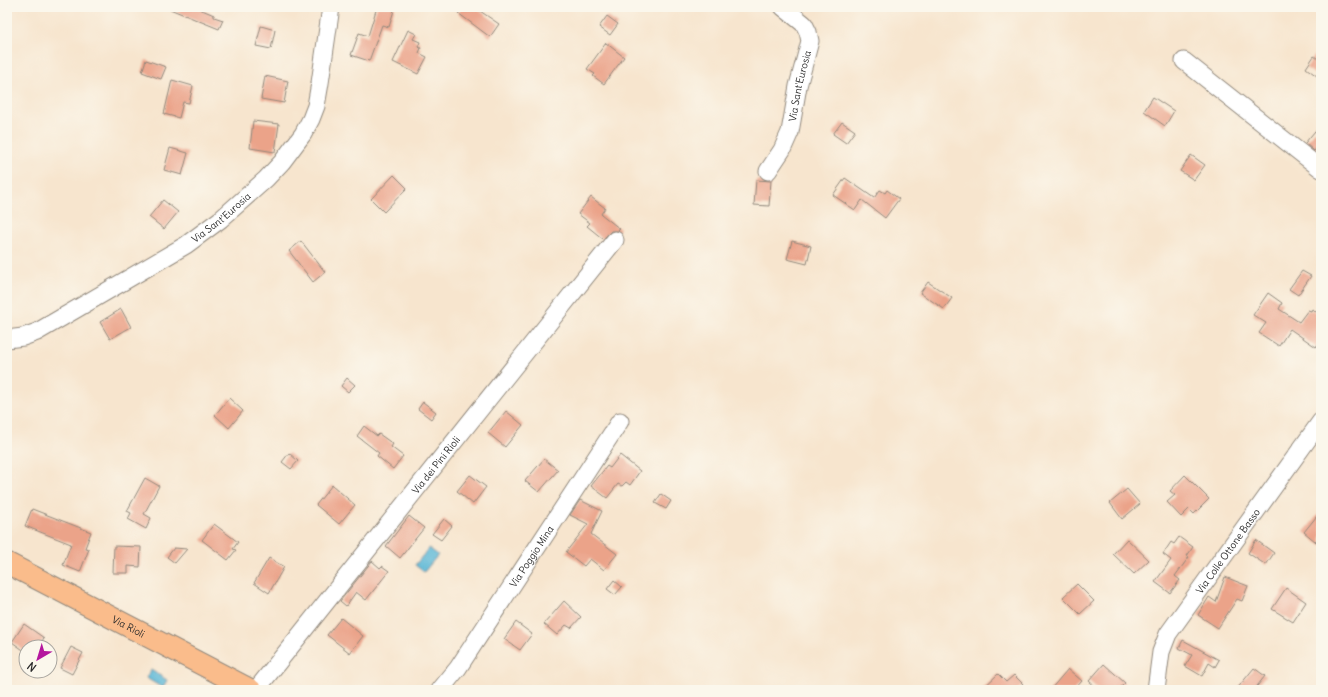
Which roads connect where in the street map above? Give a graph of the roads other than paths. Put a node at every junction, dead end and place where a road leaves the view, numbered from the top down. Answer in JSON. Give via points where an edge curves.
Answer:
{"nodes":[{"id":1,"x":330,"y":7,"type":"edge"},
{"id":2,"x":783,"y":7,"type":"edge"},
{"id":3,"x":1184,"y":61,"type":"dead end"},
{"id":4,"x":1321,"y":169,"type":"edge"},
{"id":5,"x":768,"y":171,"type":"dead end"},
{"id":6,"x":615,"y":240,"type":"dead end"},
{"id":7,"x":7,"y":339,"type":"edge"},
{"id":8,"x":620,"y":421,"type":"dead end"},
{"id":9,"x":1321,"y":421,"type":"edge"},
{"id":10,"x":7,"y":563,"type":"edge"},
{"id":11,"x":247,"y":689,"type":"edge"},
{"id":12,"x":440,"y":690,"type":"edge"},
{"id":13,"x":1156,"y":690,"type":"edge"}],
"edges":[{"from":1,"to":7,"type":"street","name":"Via Sant'Eurosia","via":[[319,90],[313,115],[300,140],[272,173],[221,218],[176,251],[37,332]]},
{"from":2,"to":5,"type":"street","name":"Via Sant'Eurosia","via":[[804,24],[810,41],[797,90],[790,132]]},
{"from":3,"to":4,"type":"street"},
{"from":6,"to":11,"type":"street","name":"Via dei Pini Rioli"},
{"from":8,"to":12,"type":"street","name":"Via Poggio Mina","via":[[456,671]]},
{"from":9,"to":13,"type":"street","name":"Via Colle Ottone Basso","via":[[1168,634],[1161,652]]},
{"from":10,"to":11,"type":"main road","name":"Via Rioli"}]}
